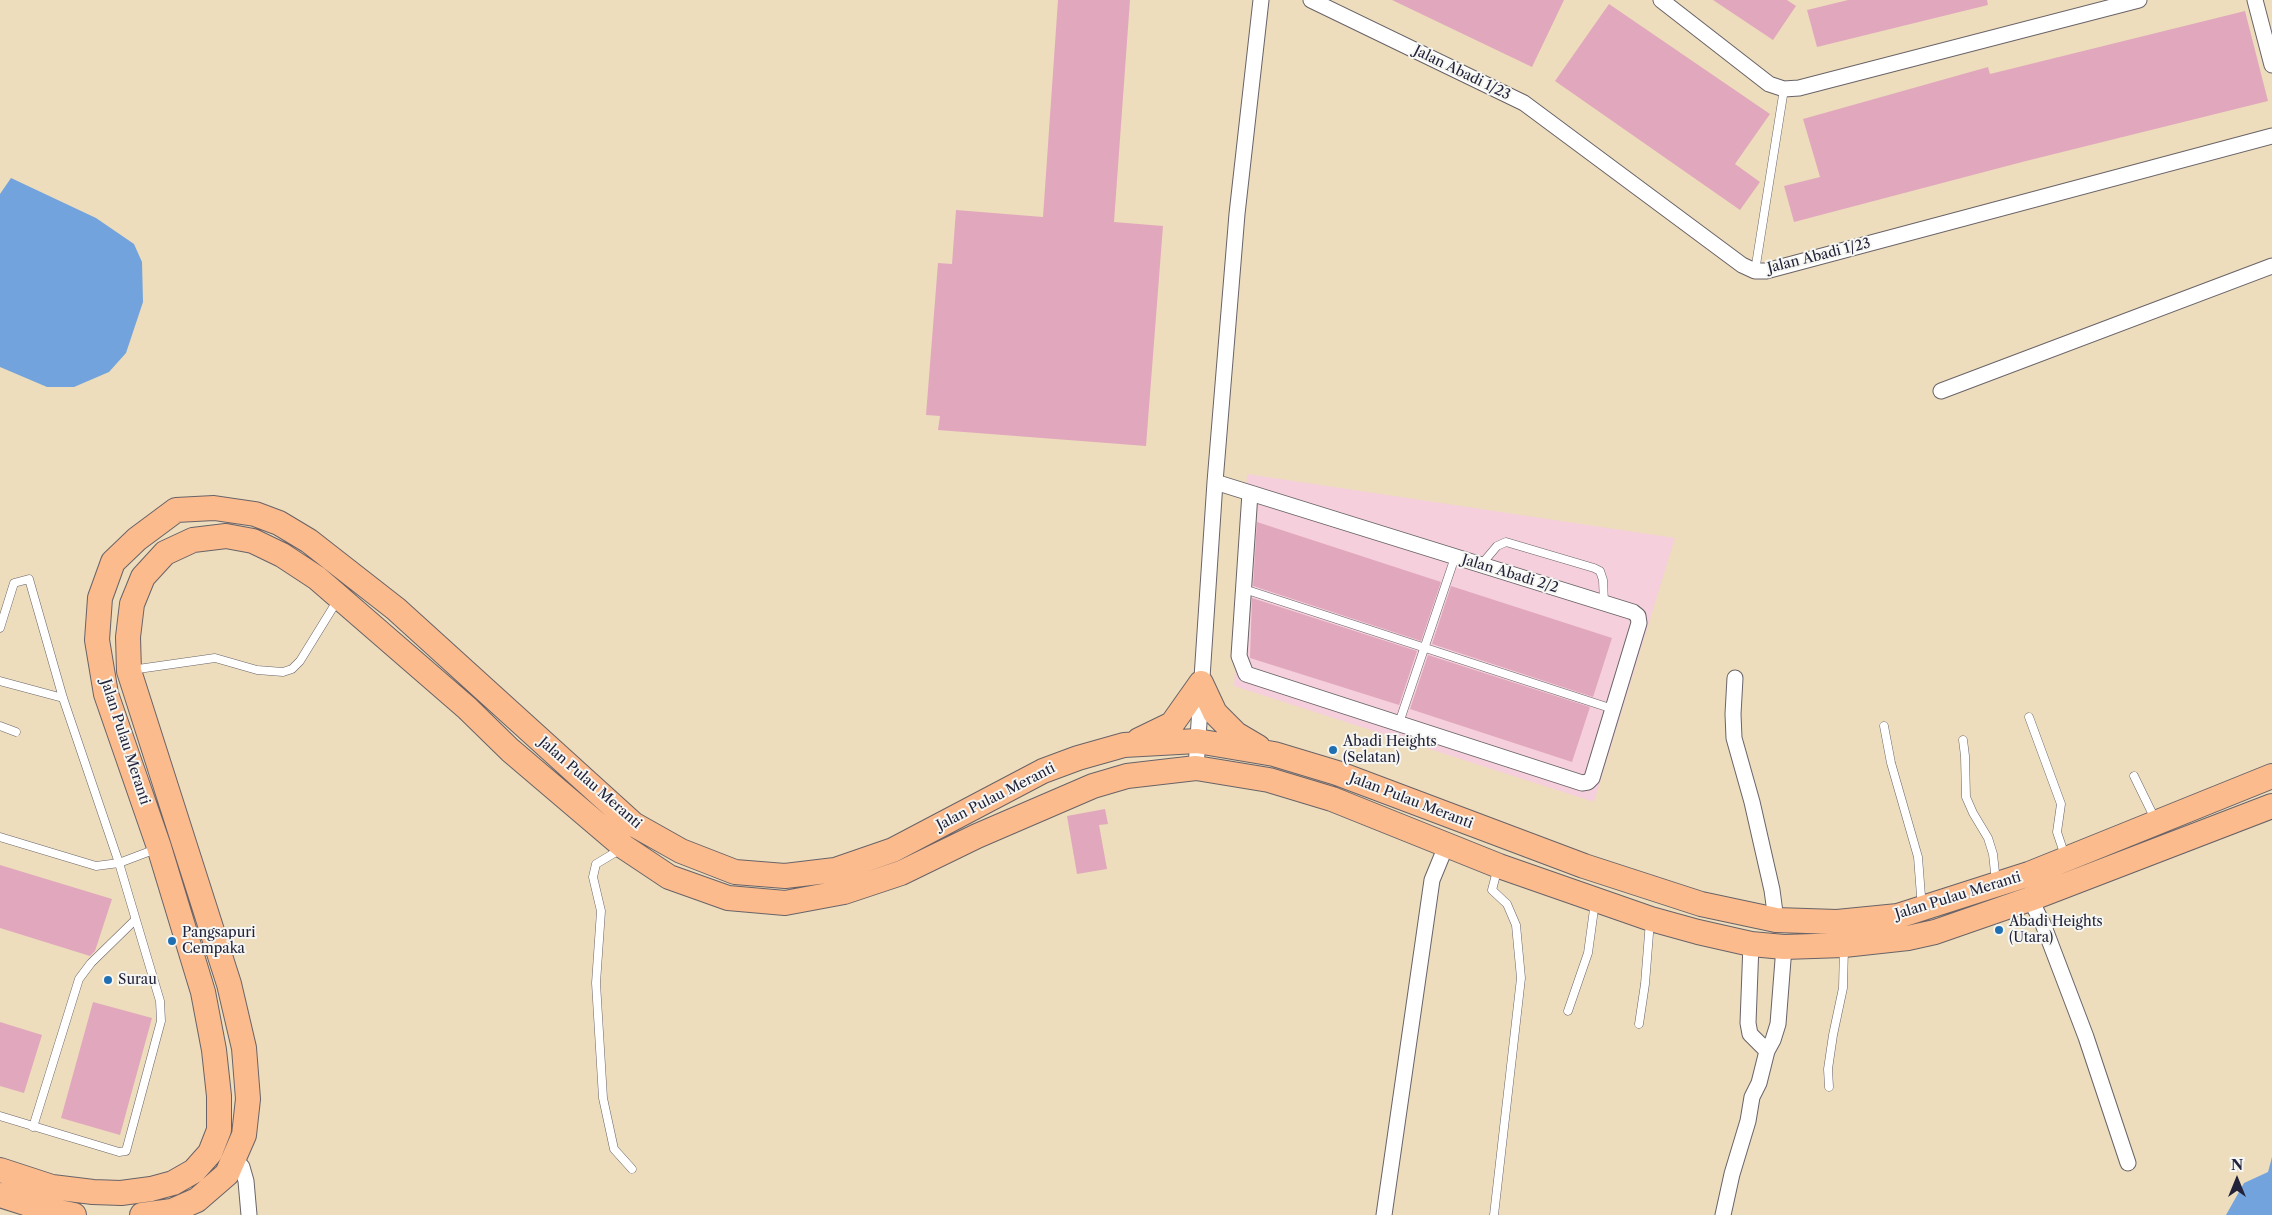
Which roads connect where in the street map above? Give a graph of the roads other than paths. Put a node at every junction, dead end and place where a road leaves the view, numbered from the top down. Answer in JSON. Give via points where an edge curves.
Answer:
{"nodes":[{"id":1,"x":1260,"y":0,"type":"edge"},
{"id":2,"x":1311,"y":0,"type":"edge"},
{"id":3,"x":1661,"y":0,"type":"edge"},
{"id":4,"x":2139,"y":0,"type":"edge"},
{"id":5,"x":2255,"y":0,"type":"edge"},
{"id":6,"x":2272,"y":65,"type":"edge"},
{"id":7,"x":1784,"y":88,"type":"junction"},
{"id":8,"x":2272,"y":136,"type":"edge"},
{"id":9,"x":2272,"y":266,"type":"edge"},
{"id":10,"x":1755,"y":271,"type":"junction"},
{"id":11,"x":1940,"y":391,"type":"dead end"},
{"id":12,"x":1215,"y":482,"type":"junction"},
{"id":13,"x":1250,"y":493,"type":"junction"},
{"id":14,"x":1455,"y":557,"type":"junction"},
{"id":15,"x":1481,"y":565,"type":"junction"},
{"id":16,"x":1244,"y":589,"type":"junction"},
{"id":17,"x":339,"y":597,"type":"junction"},
{"id":18,"x":1604,"y":603,"type":"junction"},
{"id":19,"x":0,"y":628,"type":"edge"},
{"id":20,"x":1424,"y":648,"type":"junction"},
{"id":21,"x":129,"y":671,"type":"junction"},
{"id":22,"x":1735,"y":678,"type":"dead end"},
{"id":23,"x":0,"y":681,"type":"edge"},
{"id":24,"x":1201,"y":684,"type":"junction"},
{"id":25,"x":63,"y":698,"type":"junction"},
{"id":26,"x":1613,"y":709,"type":"junction"},
{"id":27,"x":2029,"y":717,"type":"dead end"},
{"id":28,"x":1399,"y":723,"type":"junction"},
{"id":29,"x":0,"y":726,"type":"edge"},
{"id":30,"x":1884,"y":726,"type":"dead end"},
{"id":31,"x":16,"y":732,"type":"dead end"},
{"id":32,"x":1963,"y":740,"type":"dead end"},
{"id":33,"x":1197,"y":741,"type":"junction"},
{"id":34,"x":1124,"y":745,"type":"junction"},
{"id":35,"x":1274,"y":754,"type":"junction"},
{"id":36,"x":1196,"y":768,"type":"junction"},
{"id":37,"x":2134,"y":776,"type":"dead end"},
{"id":38,"x":2272,"y":776,"type":"edge"},
{"id":39,"x":2272,"y":806,"type":"edge"},
{"id":40,"x":2157,"y":823,"type":"junction"},
{"id":41,"x":0,"y":837,"type":"edge"},
{"id":42,"x":1446,"y":846,"type":"junction"},
{"id":43,"x":159,"y":847,"type":"junction"},
{"id":44,"x":624,"y":847,"type":"junction"},
{"id":45,"x":2067,"y":860,"type":"junction"},
{"id":46,"x":119,"y":863,"type":"junction"},
{"id":47,"x":1499,"y":866,"type":"junction"},
{"id":48,"x":1997,"y":884,"type":"junction"},
{"id":49,"x":2030,"y":899,"type":"junction"},
{"id":50,"x":1595,"y":900,"type":"junction"},
{"id":51,"x":1925,"y":908,"type":"junction"},
{"id":52,"x":1651,"y":919,"type":"junction"},
{"id":53,"x":135,"y":920,"type":"junction"},
{"id":54,"x":1776,"y":920,"type":"junction"},
{"id":55,"x":1751,"y":944,"type":"junction"},
{"id":56,"x":1844,"y":946,"type":"junction"},
{"id":57,"x":1784,"y":947,"type":"junction"},
{"id":58,"x":1568,"y":1011,"type":"dead end"},
{"id":59,"x":1639,"y":1024,"type":"dead end"},
{"id":60,"x":1767,"y":1051,"type":"junction"},
{"id":61,"x":1829,"y":1086,"type":"dead end"},
{"id":62,"x":0,"y":1116,"type":"edge"},
{"id":63,"x":33,"y":1127,"type":"junction"},
{"id":64,"x":234,"y":1158,"type":"junction"},
{"id":65,"x":2128,"y":1163,"type":"dead end"},
{"id":66,"x":632,"y":1169,"type":"dead end"},
{"id":67,"x":0,"y":1170,"type":"edge"},
{"id":68,"x":0,"y":1195,"type":"edge"},
{"id":69,"x":74,"y":1215,"type":"edge"},
{"id":70,"x":142,"y":1215,"type":"edge"},
{"id":71,"x":249,"y":1215,"type":"edge"},
{"id":72,"x":1384,"y":1215,"type":"edge"},
{"id":73,"x":1494,"y":1215,"type":"edge"},
{"id":74,"x":1723,"y":1215,"type":"edge"}],
"edges":[{"from":1,"to":12,"type":"street","via":[[1237,214]]},
{"from":2,"to":10,"type":"street","name":"Jalan Abadi 1/23","via":[[1524,103],[1742,265]]},
{"from":3,"to":7,"type":"street","via":[[1769,84]]},
{"from":4,"to":7,"type":"street","via":[[1799,88]]},
{"from":5,"to":6,"type":"street"},
{"from":7,"to":10,"type":"lane"},
{"from":8,"to":10,"type":"street","name":"Jalan Abadi 1/23","via":[[1766,271]]},
{"from":9,"to":11,"type":"street"},
{"from":12,"to":13,"type":"street","name":"Jalan Abadi 2/2"},
{"from":12,"to":24,"type":"street"},
{"from":13,"to":14,"type":"street","name":"Jalan Abadi 2/2"},
{"from":13,"to":16,"type":"street"},
{"from":14,"to":15,"type":"street","name":"Jalan Abadi 2/2"},
{"from":14,"to":20,"type":"lane"},
{"from":15,"to":18,"type":"street","name":"Jalan Abadi 2/2"},
{"from":15,"to":18,"type":"lane","via":[[1497,546],[1506,542],[1594,568],[1603,580]]},
{"from":16,"to":20,"type":"lane"},
{"from":16,"to":28,"type":"street","via":[[1239,656],[1246,674]]},
{"from":17,"to":21,"type":"lane","via":[[300,662],[292,669],[283,672],[257,670],[215,658]]},
{"from":17,"to":21,"type":"main road","name":"Jalan Pulau Meranti","via":[[282,555],[253,542],[226,536],[193,540],[165,553],[144,577],[132,604],[128,636]]},
{"from":17,"to":44,"type":"main road","name":"Jalan Pulau Meranti"},
{"from":18,"to":26,"type":"street","name":"Jalan Abadi 2/2","via":[[1633,612],[1639,623]]},
{"from":19,"to":25,"type":"lane","via":[[14,583],[29,579]]},
{"from":20,"to":26,"type":"lane"},
{"from":20,"to":28,"type":"lane"},
{"from":21,"to":64,"type":"main road","name":"Jalan Pulau Meranti","via":[[229,984],[244,1048],[248,1099],[244,1135]]},
{"from":22,"to":54,"type":"street","via":[[1734,738],[1752,802]]},
{"from":23,"to":25,"type":"lane"},
{"from":24,"to":33,"type":"street"},
{"from":24,"to":34,"type":"main road","via":[[1172,724]]},
{"from":24,"to":35,"type":"main road","via":[[1215,713],[1236,734]]},
{"from":25,"to":46,"type":"lane"},
{"from":26,"to":28,"type":"street","name":"Jalan Abadi 2/2","via":[[1592,778],[1582,783]]},
{"from":27,"to":45,"type":"lane","via":[[2062,804],[2057,832]]},
{"from":29,"to":31,"type":"lane"},
{"from":30,"to":51,"type":"lane","via":[[1891,763],[1918,857]]},
{"from":32,"to":48,"type":"lane","via":[[1966,797],[1988,838]]},
{"from":33,"to":34,"type":"main road","name":"Jalan Pulau Meranti"},
{"from":33,"to":35,"type":"main road","name":"Jalan Pulau Meranti"},
{"from":33,"to":36,"type":"street"},
{"from":34,"to":43,"type":"main road","name":"Jalan Pulau Meranti","via":[[1043,771],[893,850],[835,870],[785,876],[735,872],[681,851],[634,824],[396,609],[309,541],[279,523],[254,514],[214,508],[176,510],[113,562],[100,598],[98,640],[106,694]]},
{"from":35,"to":54,"type":"main road","name":"Jalan Pulau Meranti","via":[[1337,773],[1651,889],[1701,904]]},
{"from":36,"to":42,"type":"main road","name":"Jalan Pulau Meranti","via":[[1269,780],[1332,799]]},
{"from":36,"to":44,"type":"main road","name":"Jalan Pulau Meranti","via":[[1126,776],[1093,786],[901,873],[844,892],[786,903],[728,898],[669,877]]},
{"from":37,"to":40,"type":"lane"},
{"from":38,"to":40,"type":"main road","name":"Jalan Pulau Meranti"},
{"from":39,"to":49,"type":"main road","name":"Jalan Pulau Meranti"},
{"from":40,"to":45,"type":"main road","name":"Jalan Pulau Meranti"},
{"from":41,"to":46,"type":"lane","via":[[96,866]]},
{"from":42,"to":47,"type":"main road","name":"Jalan Pulau Meranti"},
{"from":42,"to":72,"type":"street","via":[[1432,880]]},
{"from":43,"to":46,"type":"lane"},
{"from":43,"to":67,"type":"main road","name":"Jalan Pulau Meranti","via":[[204,992],[214,1050],[219,1130],[210,1153],[194,1171],[173,1183],[121,1193],[52,1187]]},
{"from":44,"to":66,"type":"lane","via":[[596,864],[594,877],[601,911],[596,983],[603,1098],[614,1149]]},
{"from":45,"to":48,"type":"main road","name":"Jalan Pulau Meranti"},
{"from":46,"to":53,"type":"lane"},
{"from":47,"to":50,"type":"main road","name":"Jalan Pulau Meranti"},
{"from":47,"to":73,"type":"lane","via":[[1492,890],[1507,904],[1516,925],[1521,978]]},
{"from":48,"to":51,"type":"main road","name":"Jalan Pulau Meranti"},
{"from":49,"to":56,"type":"main road","name":"Jalan Pulau Meranti","via":[[1936,932]]},
{"from":49,"to":65,"type":"street","via":[[2043,924],[2086,1037]]},
{"from":50,"to":52,"type":"main road","name":"Jalan Pulau Meranti"},
{"from":50,"to":58,"type":"lane","via":[[1588,953]]},
{"from":51,"to":54,"type":"main road","name":"Jalan Pulau Meranti","via":[[1898,916],[1837,922]]},
{"from":52,"to":55,"type":"main road","name":"Jalan Pulau Meranti"},
{"from":52,"to":59,"type":"lane"},
{"from":53,"to":63,"type":"lane","via":[[79,979]]},
{"from":53,"to":63,"type":"lane","via":[[160,1001],[161,1021],[126,1151],[119,1152]]},
{"from":55,"to":57,"type":"main road","name":"Jalan Pulau Meranti"},
{"from":55,"to":60,"type":"street","via":[[1748,1023],[1750,1034]]},
{"from":56,"to":57,"type":"main road","name":"Jalan Pulau Meranti"},
{"from":56,"to":61,"type":"lane","via":[[1843,988],[1828,1069]]},
{"from":57,"to":60,"type":"street","via":[[1778,1024]]},
{"from":60,"to":74,"type":"street","via":[[1752,1097]]},
{"from":62,"to":63,"type":"lane"},
{"from":64,"to":70,"type":"main road","name":"Jalan Pulau Meranti","via":[[227,1174],[197,1200],[172,1211]]},
{"from":64,"to":71,"type":"street","via":[[242,1167],[246,1181]]},
{"from":68,"to":69,"type":"main road"}]}
